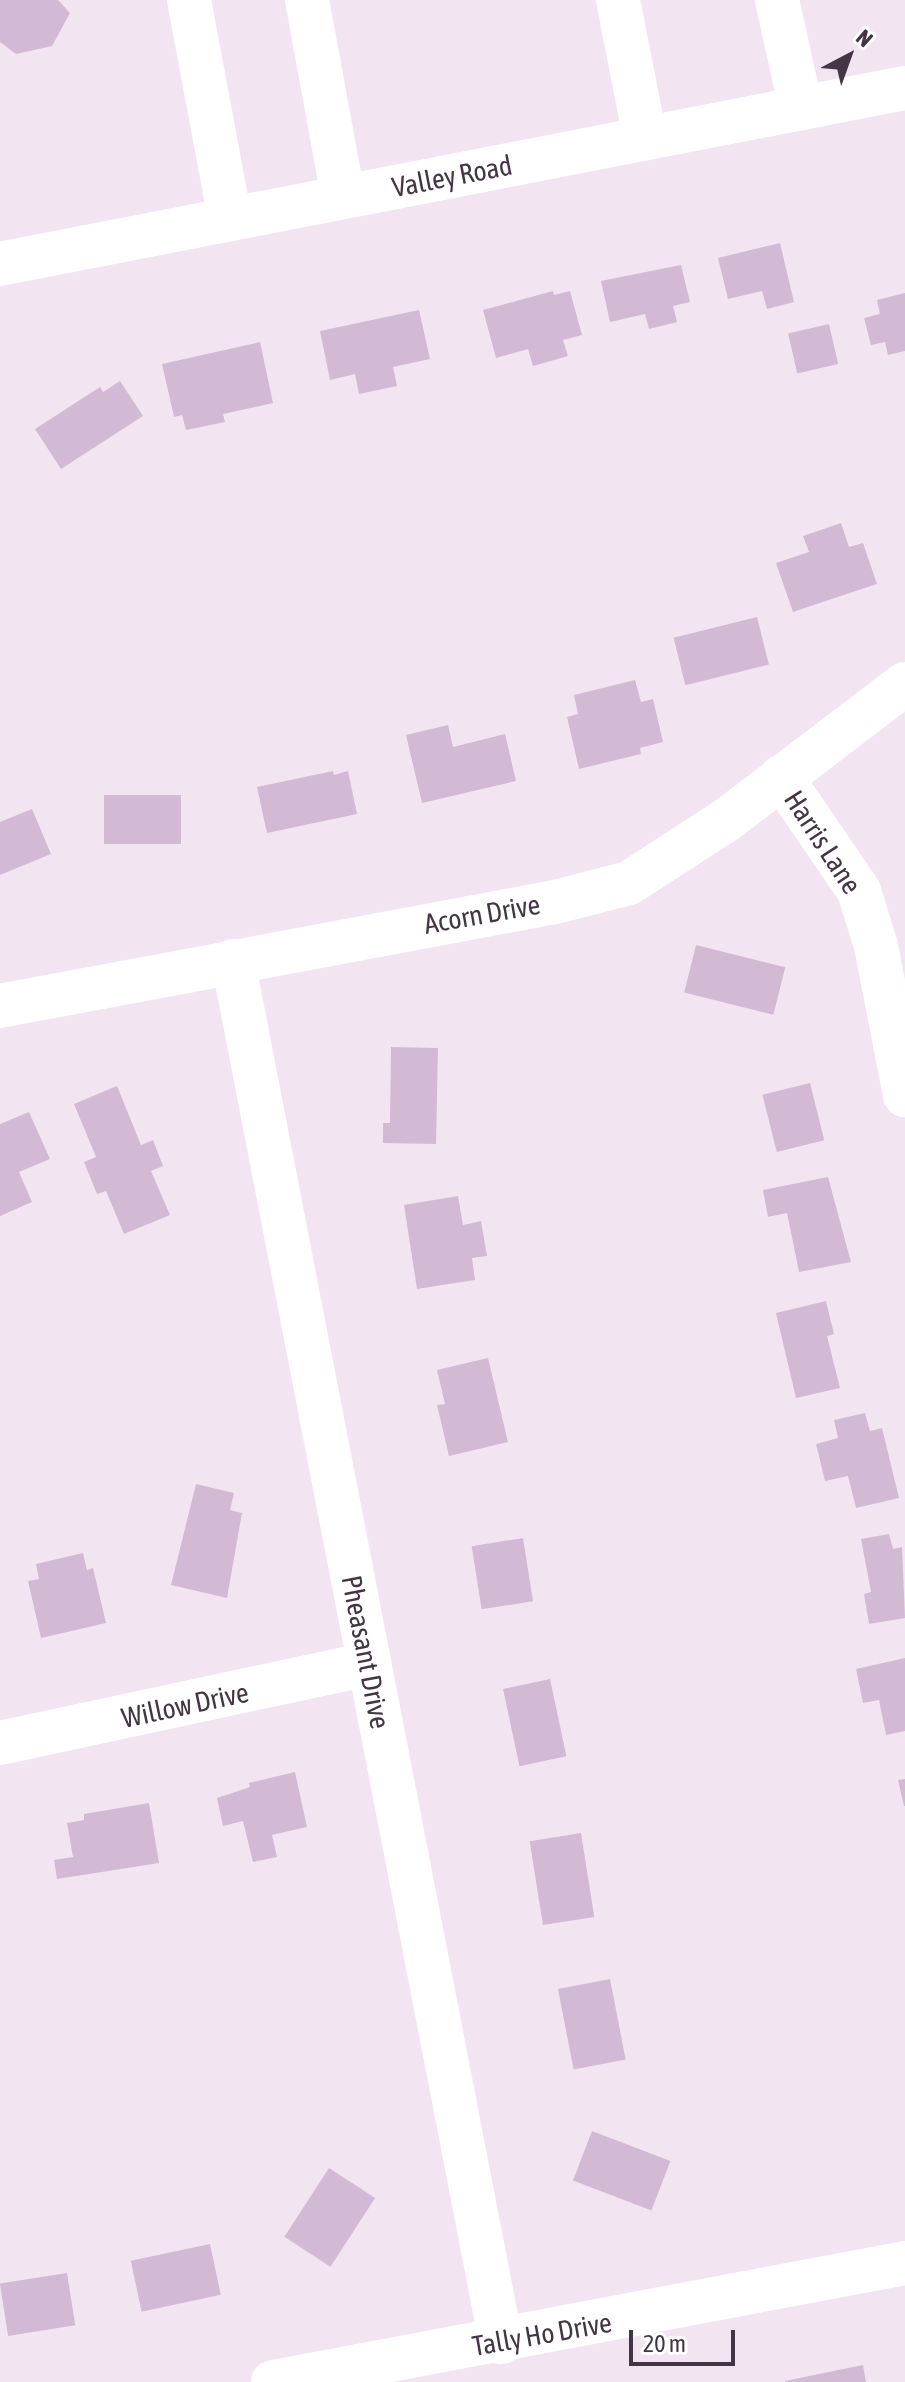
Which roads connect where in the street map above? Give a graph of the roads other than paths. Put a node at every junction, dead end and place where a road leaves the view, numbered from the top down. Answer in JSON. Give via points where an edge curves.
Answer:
{"nodes":[{"id":1,"x":189,"y":0,"type":"edge"},
{"id":2,"x":307,"y":0,"type":"edge"},
{"id":3,"x":618,"y":0,"type":"edge"},
{"id":4,"x":777,"y":0,"type":"edge"},
{"id":5,"x":905,"y":88,"type":"edge"},
{"id":6,"x":801,"y":108,"type":"junction"},
{"id":7,"x":645,"y":138,"type":"junction"},
{"id":8,"x":343,"y":197,"type":"junction"},
{"id":9,"x":230,"y":219,"type":"junction"},
{"id":10,"x":0,"y":264,"type":"edge"},
{"id":11,"x":905,"y":684,"type":"edge"},
{"id":12,"x":781,"y":777,"type":"junction"},
{"id":13,"x":233,"y":961,"type":"junction"},
{"id":14,"x":0,"y":1006,"type":"edge"},
{"id":15,"x":905,"y":1095,"type":"edge"},
{"id":16,"x":369,"y":1664,"type":"junction"},
{"id":17,"x":0,"y":1743,"type":"edge"},
{"id":18,"x":905,"y":2263,"type":"edge"},
{"id":19,"x":501,"y":2342,"type":"junction"},
{"id":20,"x":273,"y":2382,"type":"edge"}],
"edges":[{"from":1,"to":9,"type":"street"},
{"from":2,"to":8,"type":"street"},
{"from":3,"to":7,"type":"street"},
{"from":4,"to":6,"type":"street"},
{"from":5,"to":6,"type":"street","name":"Valley Road"},
{"from":6,"to":7,"type":"street","name":"Valley Road"},
{"from":7,"to":8,"type":"street","name":"Valley Road"},
{"from":8,"to":9,"type":"street","name":"Valley Road"},
{"from":9,"to":10,"type":"street","name":"Valley Road"},
{"from":11,"to":12,"type":"street","name":"Acorn Drive"},
{"from":12,"to":13,"type":"street","name":"Acorn Drive","via":[[670,860],[629,883],[555,902]]},
{"from":12,"to":15,"type":"street","name":"Harris Lane","via":[[859,891],[876,946]]},
{"from":13,"to":14,"type":"street","name":"Acorn Drive"},
{"from":13,"to":16,"type":"street","name":"Pheasant Drive"},
{"from":16,"to":17,"type":"street","name":"Willow Drive"},
{"from":16,"to":19,"type":"street","name":"Pheasant Drive"},
{"from":18,"to":19,"type":"street","name":"Tally Ho Drive"},
{"from":19,"to":20,"type":"street","name":"Tally Ho Drive"}]}
